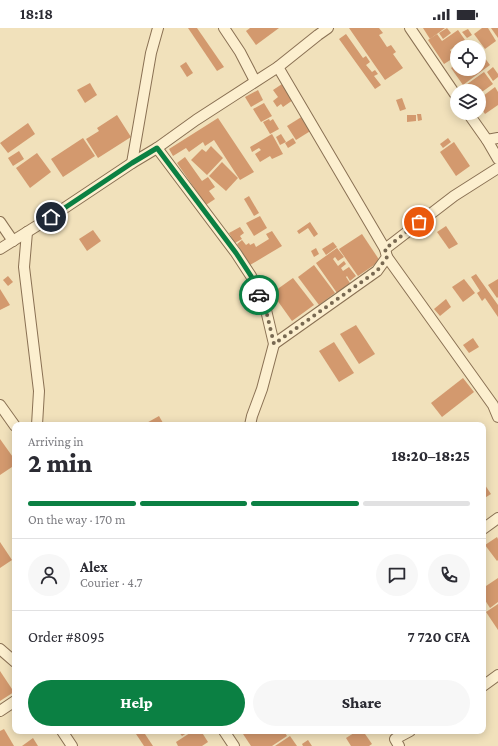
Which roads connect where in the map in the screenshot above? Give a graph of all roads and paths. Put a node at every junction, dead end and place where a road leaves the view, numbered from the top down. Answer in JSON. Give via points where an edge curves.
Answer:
{"nodes":[{"id":1,"x":158,"y":28,"type":"edge"},
{"id":2,"x":224,"y":28,"type":"edge"},
{"id":3,"x":328,"y":28,"type":"edge"},
{"id":4,"x":410,"y":28,"type":"edge"},
{"id":5,"x":278,"y":67,"type":"junction"},
{"id":6,"x":254,"y":81,"type":"junction"},
{"id":7,"x":450,"y":87,"type":"edge"},
{"id":8,"x":473,"y":120,"type":"edge"},
{"id":9,"x":498,"y":138,"type":"edge"},
{"id":10,"x":487,"y":140,"type":"junction"},
{"id":11,"x":157,"y":148,"type":"junction"},
{"id":12,"x":498,"y":159,"type":"edge"},
{"id":13,"x":132,"y":163,"type":"junction"},
{"id":14,"x":498,"y":168,"type":"edge"},
{"id":15,"x":0,"y":222,"type":"edge"},
{"id":16,"x":27,"y":232,"type":"junction"},
{"id":17,"x":13,"y":241,"type":"junction"},
{"id":18,"x":0,"y":249,"type":"edge"},
{"id":19,"x":386,"y":253,"type":"junction"},
{"id":20,"x":274,"y":344,"type":"junction"},
{"id":21,"x":0,"y":405,"type":"edge"},
{"id":22,"x":498,"y":417,"type":"edge"},
{"id":23,"x":12,"y":422,"type":"edge"},
{"id":24,"x":37,"y":422,"type":"edge"},
{"id":25,"x":251,"y":422,"type":"edge"},
{"id":26,"x":498,"y":518,"type":"edge"},
{"id":27,"x":486,"y":527,"type":"edge"},
{"id":28,"x":0,"y":649,"type":"edge"},
{"id":29,"x":12,"y":659,"type":"edge"},
{"id":30,"x":498,"y":675,"type":"edge"},
{"id":31,"x":486,"y":684,"type":"edge"},
{"id":32,"x":12,"y":703,"type":"edge"},
{"id":33,"x":0,"y":711,"type":"edge"},
{"id":34,"x":64,"y":734,"type":"edge"},
{"id":35,"x":226,"y":734,"type":"edge"},
{"id":36,"x":404,"y":734,"type":"edge"},
{"id":37,"x":394,"y":739,"type":"edge"},
{"id":38,"x":72,"y":746,"type":"edge"},
{"id":39,"x":234,"y":746,"type":"edge"}],
"edges":[{"from":1,"to":13,"type":"street","via":[[151,53]]},
{"from":2,"to":6,"type":"street","via":[[240,52]]},
{"from":3,"to":5,"type":"street"},
{"from":4,"to":7,"type":"street"},
{"from":5,"to":6,"type":"street"},
{"from":5,"to":19,"type":"street"},
{"from":6,"to":11,"type":"street"},
{"from":8,"to":10,"type":"street"},
{"from":9,"to":10,"type":"street"},
{"from":10,"to":12,"type":"street"},
{"from":11,"to":13,"type":"street"},
{"from":11,"to":20,"type":"street","via":[[251,276],[266,310]]},
{"from":13,"to":16,"type":"street"},
{"from":14,"to":19,"type":"street","via":[[454,196]]},
{"from":15,"to":17,"type":"street"},
{"from":16,"to":17,"type":"street"},
{"from":16,"to":24,"type":"street","via":[[24,267],[39,391]]},
{"from":17,"to":18,"type":"street"},
{"from":19,"to":20,"type":"street","via":[[377,271]]},
{"from":19,"to":22,"type":"street","via":[[493,405]]},
{"from":20,"to":25,"type":"street"},
{"from":21,"to":23,"type":"street"},
{"from":26,"to":27,"type":"street"},
{"from":28,"to":29,"type":"street"},
{"from":30,"to":31,"type":"street"},
{"from":32,"to":33,"type":"street"},
{"from":34,"to":38,"type":"street"},
{"from":35,"to":39,"type":"street"},
{"from":36,"to":37,"type":"street"}]}
